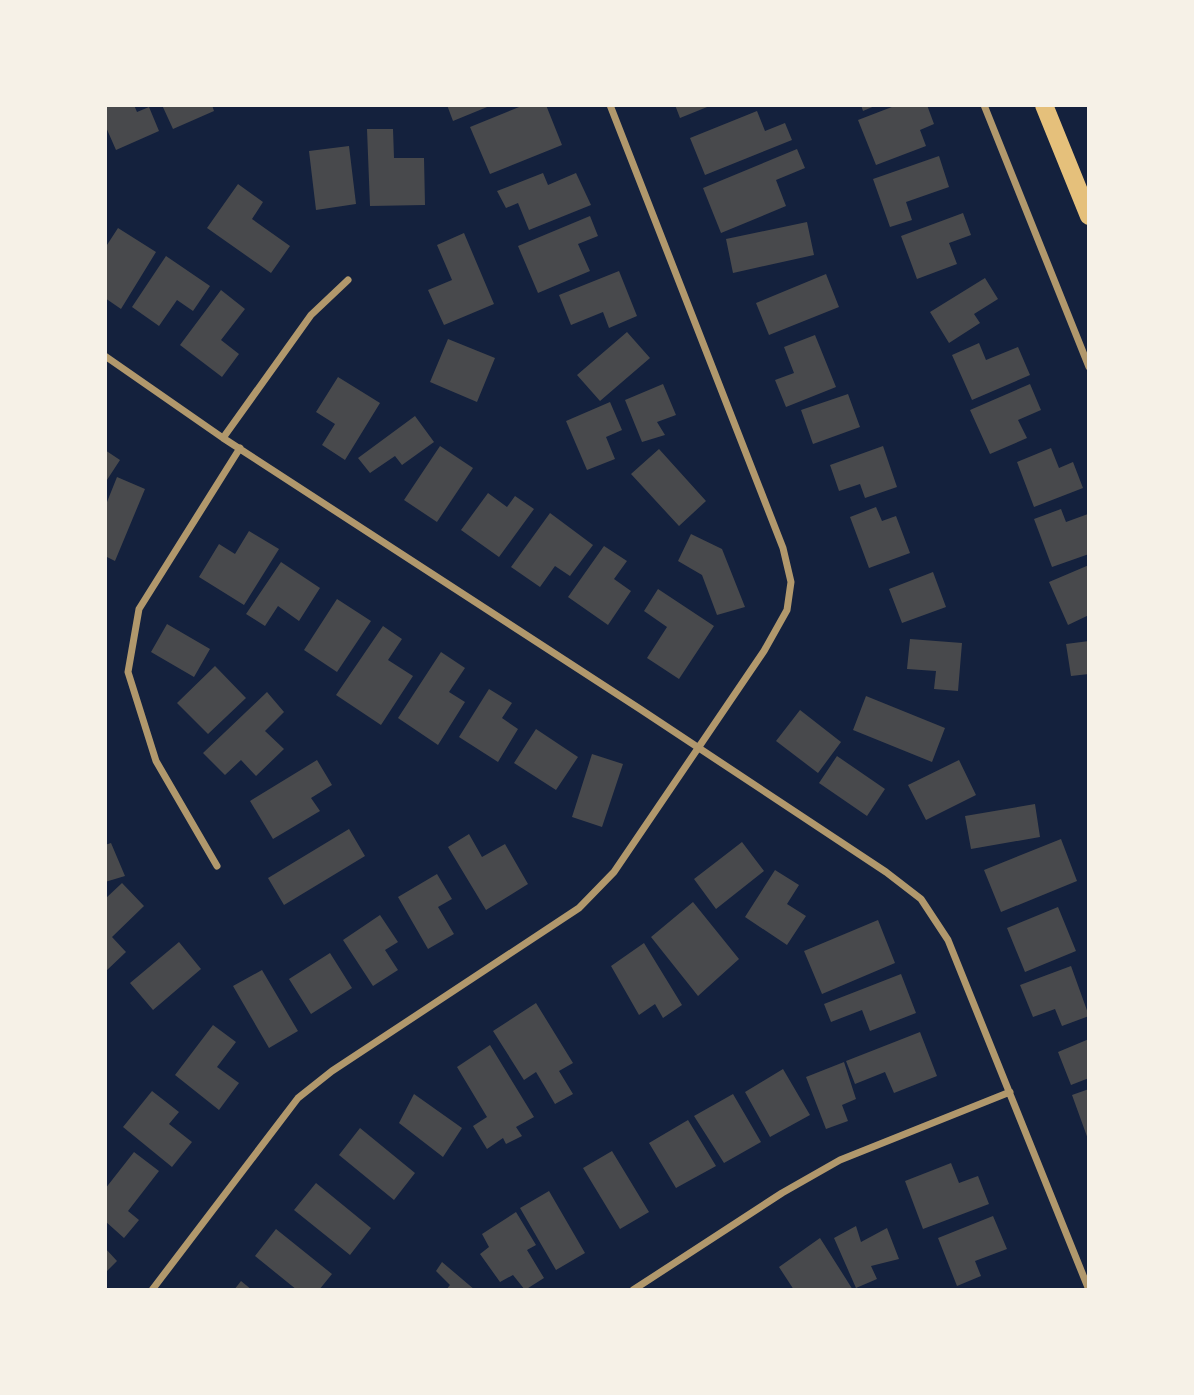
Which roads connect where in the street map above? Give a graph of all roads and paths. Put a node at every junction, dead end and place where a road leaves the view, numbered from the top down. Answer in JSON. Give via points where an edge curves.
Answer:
{"nodes":[{"id":1,"x":611,"y":105,"type":"edge"},
{"id":2,"x":984,"y":105,"type":"edge"},
{"id":3,"x":1044,"y":105,"type":"edge"},
{"id":4,"x":1089,"y":216,"type":"edge"},
{"id":5,"x":348,"y":280,"type":"dead end"},
{"id":6,"x":105,"y":356,"type":"edge"},
{"id":7,"x":1089,"y":367,"type":"edge"},
{"id":8,"x":223,"y":438,"type":"junction"},
{"id":9,"x":240,"y":448,"type":"junction"},
{"id":10,"x":699,"y":748,"type":"junction"},
{"id":11,"x":217,"y":866,"type":"dead end"},
{"id":12,"x":1010,"y":1092,"type":"junction"},
{"id":13,"x":152,"y":1290,"type":"edge"},
{"id":14,"x":633,"y":1290,"type":"edge"},
{"id":15,"x":1089,"y":1290,"type":"edge"}],
"edges":[{"from":1,"to":10,"type":"street","via":[[783,548],[791,582],[787,610],[764,652]]},
{"from":2,"to":7,"type":"street"},
{"from":3,"to":4,"type":"main road"},
{"from":5,"to":8,"type":"street","via":[[311,315]]},
{"from":6,"to":8,"type":"street"},
{"from":8,"to":9,"type":"street"},
{"from":9,"to":10,"type":"street"},
{"from":9,"to":11,"type":"street","via":[[139,609],[128,672],[156,761]]},
{"from":10,"to":12,"type":"street","via":[[921,899],[948,940]]},
{"from":10,"to":13,"type":"street","via":[[614,872],[579,908],[298,1098]]},
{"from":12,"to":14,"type":"street","via":[[839,1160]]},
{"from":12,"to":15,"type":"street"}]}
